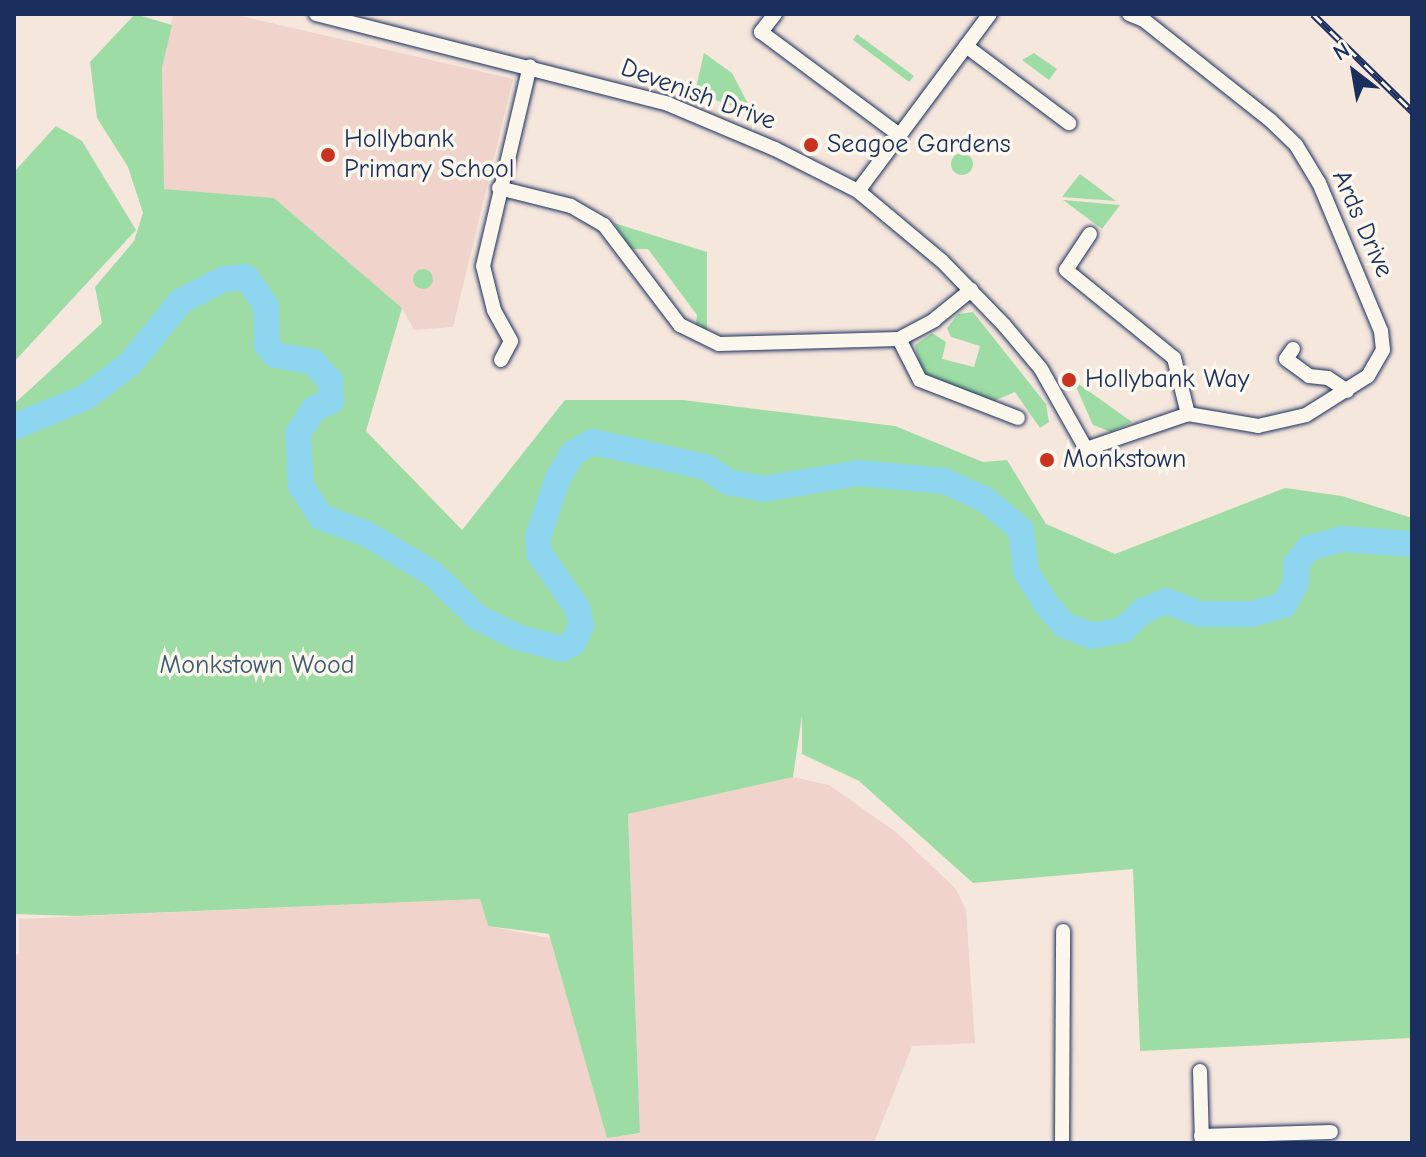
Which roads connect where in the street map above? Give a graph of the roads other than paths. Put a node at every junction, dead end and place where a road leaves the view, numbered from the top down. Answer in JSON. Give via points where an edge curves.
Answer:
{"nodes":[{"id":1,"x":316,"y":14,"type":"edge"},
{"id":2,"x":775,"y":14,"type":"edge"},
{"id":3,"x":990,"y":14,"type":"edge"},
{"id":4,"x":1129,"y":14,"type":"edge"},
{"id":5,"x":376,"y":21,"type":"edge"},
{"id":6,"x":966,"y":46,"type":"junction"},
{"id":7,"x":530,"y":66,"type":"junction"},
{"id":8,"x":1069,"y":123,"type":"dead end"},
{"id":9,"x":898,"y":134,"type":"junction"},
{"id":10,"x":499,"y":188,"type":"junction"},
{"id":11,"x":858,"y":191,"type":"junction"},
{"id":12,"x":1090,"y":234,"type":"dead end"},
{"id":13,"x":971,"y":290,"type":"junction"},
{"id":14,"x":899,"y":339,"type":"junction"},
{"id":15,"x":1293,"y":349,"type":"dead end"},
{"id":16,"x":501,"y":360,"type":"dead end"},
{"id":17,"x":1347,"y":391,"type":"junction"},
{"id":18,"x":1188,"y":414,"type":"junction"},
{"id":19,"x":1018,"y":418,"type":"dead end"},
{"id":20,"x":1086,"y":449,"type":"joint"},
{"id":21,"x":1063,"y":931,"type":"dead end"},
{"id":22,"x":1200,"y":1071,"type":"dead end"},
{"id":23,"x":1331,"y":1132,"type":"dead end"},
{"id":24,"x":1202,"y":1140,"type":"edge"},
{"id":25,"x":1062,"y":1143,"type":"edge"}],
"edges":[{"from":1,"to":5,"type":"street","name":"Devenish Drive"},
{"from":2,"to":9,"type":"street","via":[[761,32]]},
{"from":3,"to":6,"type":"street"},
{"from":4,"to":17,"type":"street","name":"Ards Drive","via":[[1144,20],[1270,120],[1296,145],[1319,183],[1381,331],[1383,350],[1375,368]]},
{"from":5,"to":7,"type":"street","name":"Devenish Drive"},
{"from":6,"to":8,"type":"street"},
{"from":6,"to":9,"type":"street"},
{"from":7,"to":10,"type":"street"},
{"from":7,"to":11,"type":"street","name":"Devenish Drive","via":[[668,104]]},
{"from":9,"to":11,"type":"street"},
{"from":10,"to":14,"type":"street","via":[[571,206],[604,225],[680,325],[696,337],[719,344]]},
{"from":10,"to":16,"type":"street","via":[[483,266],[494,310],[511,341]]},
{"from":11,"to":13,"type":"street","name":"Devenish Drive"},
{"from":12,"to":18,"type":"street","via":[[1066,270],[1174,358]]},
{"from":13,"to":14,"type":"street"},
{"from":13,"to":20,"type":"street","name":"Devenish Drive","via":[[1041,369]]},
{"from":14,"to":19,"type":"street","via":[[920,380]]},
{"from":15,"to":17,"type":"street","via":[[1286,359],[1309,376],[1328,378]]},
{"from":17,"to":18,"type":"street","name":"Ards Drive","via":[[1281,423],[1258,426]]},
{"from":18,"to":20,"type":"street","name":"Ards Drive"},
{"from":21,"to":25,"type":"street"},
{"from":22,"to":24,"type":"street"},
{"from":23,"to":24,"type":"street"}]}
